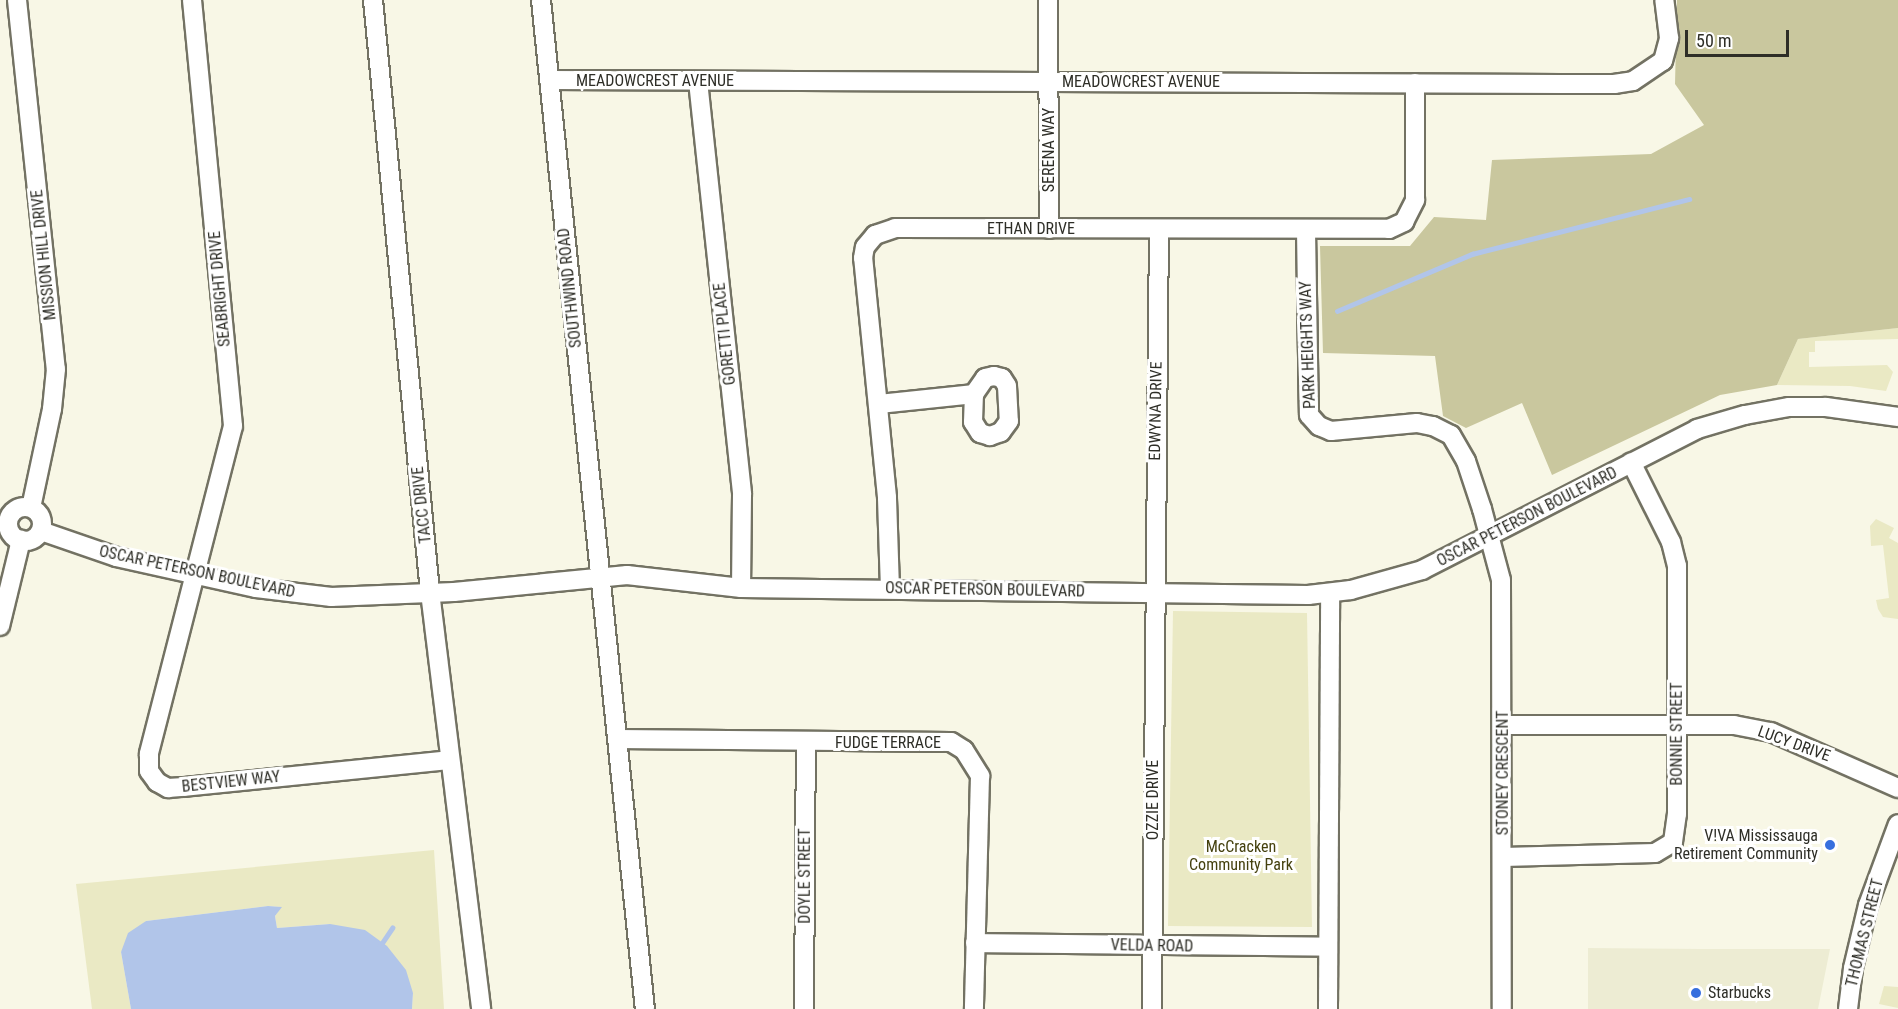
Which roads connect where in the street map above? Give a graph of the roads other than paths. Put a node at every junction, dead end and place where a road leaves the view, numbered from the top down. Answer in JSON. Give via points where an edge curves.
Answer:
{"nodes":[{"id":1,"x":17,"y":0,"type":"edge"},
{"id":2,"x":192,"y":0,"type":"edge"},
{"id":3,"x":373,"y":0,"type":"edge"},
{"id":4,"x":541,"y":0,"type":"edge"},
{"id":5,"x":1048,"y":0,"type":"edge"},
{"id":6,"x":1664,"y":0,"type":"edge"},
{"id":7,"x":549,"y":80,"type":"junction"},
{"id":8,"x":698,"y":81,"type":"junction"},
{"id":9,"x":1049,"y":82,"type":"junction"},
{"id":10,"x":1415,"y":83,"type":"junction"},
{"id":11,"x":1049,"y":229,"type":"junction"},
{"id":12,"x":1159,"y":230,"type":"junction"},
{"id":13,"x":1306,"y":230,"type":"junction"},
{"id":14,"x":974,"y":394,"type":"dead end"},
{"id":15,"x":879,"y":404,"type":"junction"},
{"id":16,"x":1898,"y":417,"type":"edge"},
{"id":17,"x":1631,"y":462,"type":"junction"},
{"id":18,"x":31,"y":508,"type":"junction"},
{"id":19,"x":5,"y":515,"type":"edge"},
{"id":20,"x":40,"y":531,"type":"junction"},
{"id":21,"x":1490,"y":538,"type":"junction"},
{"id":22,"x":21,"y":540,"type":"junction"},
{"id":23,"x":194,"y":574,"type":"junction"},
{"id":24,"x":601,"y":576,"type":"junction"},
{"id":25,"x":741,"y":588,"type":"junction"},
{"id":26,"x":890,"y":590,"type":"junction"},
{"id":27,"x":430,"y":592,"type":"junction"},
{"id":28,"x":1154,"y":592,"type":"junction"},
{"id":29,"x":1330,"y":593,"type":"junction"},
{"id":30,"x":0,"y":626,"type":"edge"},
{"id":31,"x":1677,"y":724,"type":"junction"},
{"id":32,"x":1503,"y":725,"type":"junction"},
{"id":33,"x":616,"y":739,"type":"junction"},
{"id":34,"x":806,"y":743,"type":"junction"},
{"id":35,"x":450,"y":760,"type":"junction"},
{"id":36,"x":1898,"y":788,"type":"edge"},
{"id":37,"x":1898,"y":825,"type":"edge"},
{"id":38,"x":1503,"y":857,"type":"junction"},
{"id":39,"x":975,"y":943,"type":"junction"},
{"id":40,"x":1155,"y":947,"type":"junction"},
{"id":41,"x":1328,"y":947,"type":"junction"},
{"id":42,"x":481,"y":1009,"type":"edge"},
{"id":43,"x":645,"y":1009,"type":"edge"},
{"id":44,"x":804,"y":1009,"type":"edge"},
{"id":45,"x":974,"y":1009,"type":"edge"},
{"id":46,"x":1152,"y":1009,"type":"edge"},
{"id":47,"x":1328,"y":1009,"type":"edge"},
{"id":48,"x":1502,"y":1009,"type":"edge"},
{"id":49,"x":1848,"y":1009,"type":"edge"}],
"edges":[{"from":1,"to":18,"type":"street","name":"MISSION HILL DRIVE","via":[[56,369],[56,388]]},
{"from":2,"to":23,"type":"street","name":"SEABRIGHT DRIVE","via":[[233,426]]},
{"from":3,"to":27,"type":"street","name":"TACC DRIVE"},
{"from":4,"to":7,"type":"street","name":"SOUTHWIND ROAD"},
{"from":5,"to":9,"type":"street","name":"SERENA WAY"},
{"from":6,"to":10,"type":"street","name":"MEADOWCREST AVENUE","via":[[1669,38],[1666,54],[1658,67],[1634,81]]},
{"from":7,"to":8,"type":"street","name":"MEADOWCREST AVENUE"},
{"from":7,"to":24,"type":"street","name":"SOUTHWIND ROAD"},
{"from":8,"to":9,"type":"street","name":"MEADOWCREST AVENUE"},
{"from":8,"to":25,"type":"street","name":"GORETTI PLACE","via":[[742,495]]},
{"from":9,"to":10,"type":"street","name":"MEADOWCREST AVENUE"},
{"from":9,"to":11,"type":"street","name":"SERENA WAY"},
{"from":10,"to":13,"type":"street","name":"ETHAN DRIVE","via":[[1414,200],[1409,216],[1389,229]]},
{"from":11,"to":12,"type":"street","name":"ETHAN DRIVE"},
{"from":11,"to":15,"type":"street","name":"ETHAN DRIVE","via":[[895,228],[882,231],[869,241],[863,258]]},
{"from":12,"to":13,"type":"street","name":"ETHAN DRIVE"},
{"from":12,"to":28,"type":"street","name":"EDWYNA DRIVE"},
{"from":13,"to":21,"type":"street","name":"PARK HEIGHTS WAY","via":[[1309,414],[1319,426],[1331,431],[1406,424],[1443,429],[1460,447]]},
{"from":14,"to":15,"type":"street"},
{"from":15,"to":26,"type":"street","name":"ETHAN DRIVE"},
{"from":16,"to":17,"type":"street","name":"OSCAR PETERSON BOULEVARD","via":[[1826,407],[1765,410],[1697,429]]},
{"from":17,"to":21,"type":"street","name":"OSCAR PETERSON BOULEVARD"},
{"from":17,"to":31,"type":"street","name":"BONNIE STREET","via":[[1671,542],[1677,566]]},
{"from":18,"to":19,"type":"street","via":[[18,508]]},
{"from":18,"to":20,"type":"street","via":[[40,515]]},
{"from":19,"to":22,"type":"street","via":[[11,534]]},
{"from":20,"to":22,"type":"street","via":[[33,539]]},
{"from":20,"to":23,"type":"street","name":"OSCAR PETERSON BOULEVARD","via":[[116,557]]},
{"from":21,"to":29,"type":"street","name":"OSCAR PETERSON BOULEVARD","via":[[1422,570]]},
{"from":21,"to":32,"type":"street","name":"STONEY CRESCENT","via":[[1503,599]]},
{"from":22,"to":30,"type":"street"},
{"from":23,"to":27,"type":"street","name":"OSCAR PETERSON BOULEVARD","via":[[331,597]]},
{"from":23,"to":35,"type":"street","name":"BESTVIEW WAY","via":[[149,754],[149,771],[157,782],[168,788],[184,788]]},
{"from":24,"to":25,"type":"street","name":"OSCAR PETERSON BOULEVARD","via":[[641,576]]},
{"from":24,"to":27,"type":"street","name":"OSCAR PETERSON BOULEVARD"},
{"from":24,"to":33,"type":"street"},
{"from":25,"to":26,"type":"street","name":"OSCAR PETERSON BOULEVARD"},
{"from":26,"to":28,"type":"street","name":"OSCAR PETERSON BOULEVARD"},
{"from":27,"to":35,"type":"street","name":"TACC DRIVE"},
{"from":28,"to":29,"type":"street","name":"OSCAR PETERSON BOULEVARD"},
{"from":28,"to":40,"type":"street","name":"OZZIE DRIVE"},
{"from":29,"to":41,"type":"street"},
{"from":31,"to":32,"type":"street","name":"LUCY DRIVE"},
{"from":31,"to":36,"type":"street","name":"LUCY DRIVE","via":[[1734,725],[1771,732]]},
{"from":31,"to":38,"type":"street","name":"BONNIE STREET","via":[[1676,828],[1673,842],[1665,849],[1655,853]]},
{"from":32,"to":38,"type":"street","name":"STONEY CRESCENT"},
{"from":33,"to":34,"type":"street","name":"FUDGE TERRACE"},
{"from":33,"to":43,"type":"street"},
{"from":34,"to":39,"type":"street","name":"FUDGE TERRACE","via":[[951,742],[973,759],[980,776]]},
{"from":34,"to":44,"type":"street","name":"DOYLE STREET"},
{"from":35,"to":42,"type":"street","name":"TACC DRIVE"},
{"from":37,"to":49,"type":"street","name":"THOMAS STREET","via":[[1868,905]]},
{"from":38,"to":48,"type":"street","name":"STONEY CRESCENT"},
{"from":39,"to":40,"type":"street","name":"VELDA ROAD"},
{"from":39,"to":45,"type":"street","name":"FUDGE TERRACE"},
{"from":40,"to":41,"type":"street","name":"VELDA ROAD"},
{"from":40,"to":46,"type":"street","name":"OZZIE DRIVE"},
{"from":41,"to":47,"type":"street"}]}
